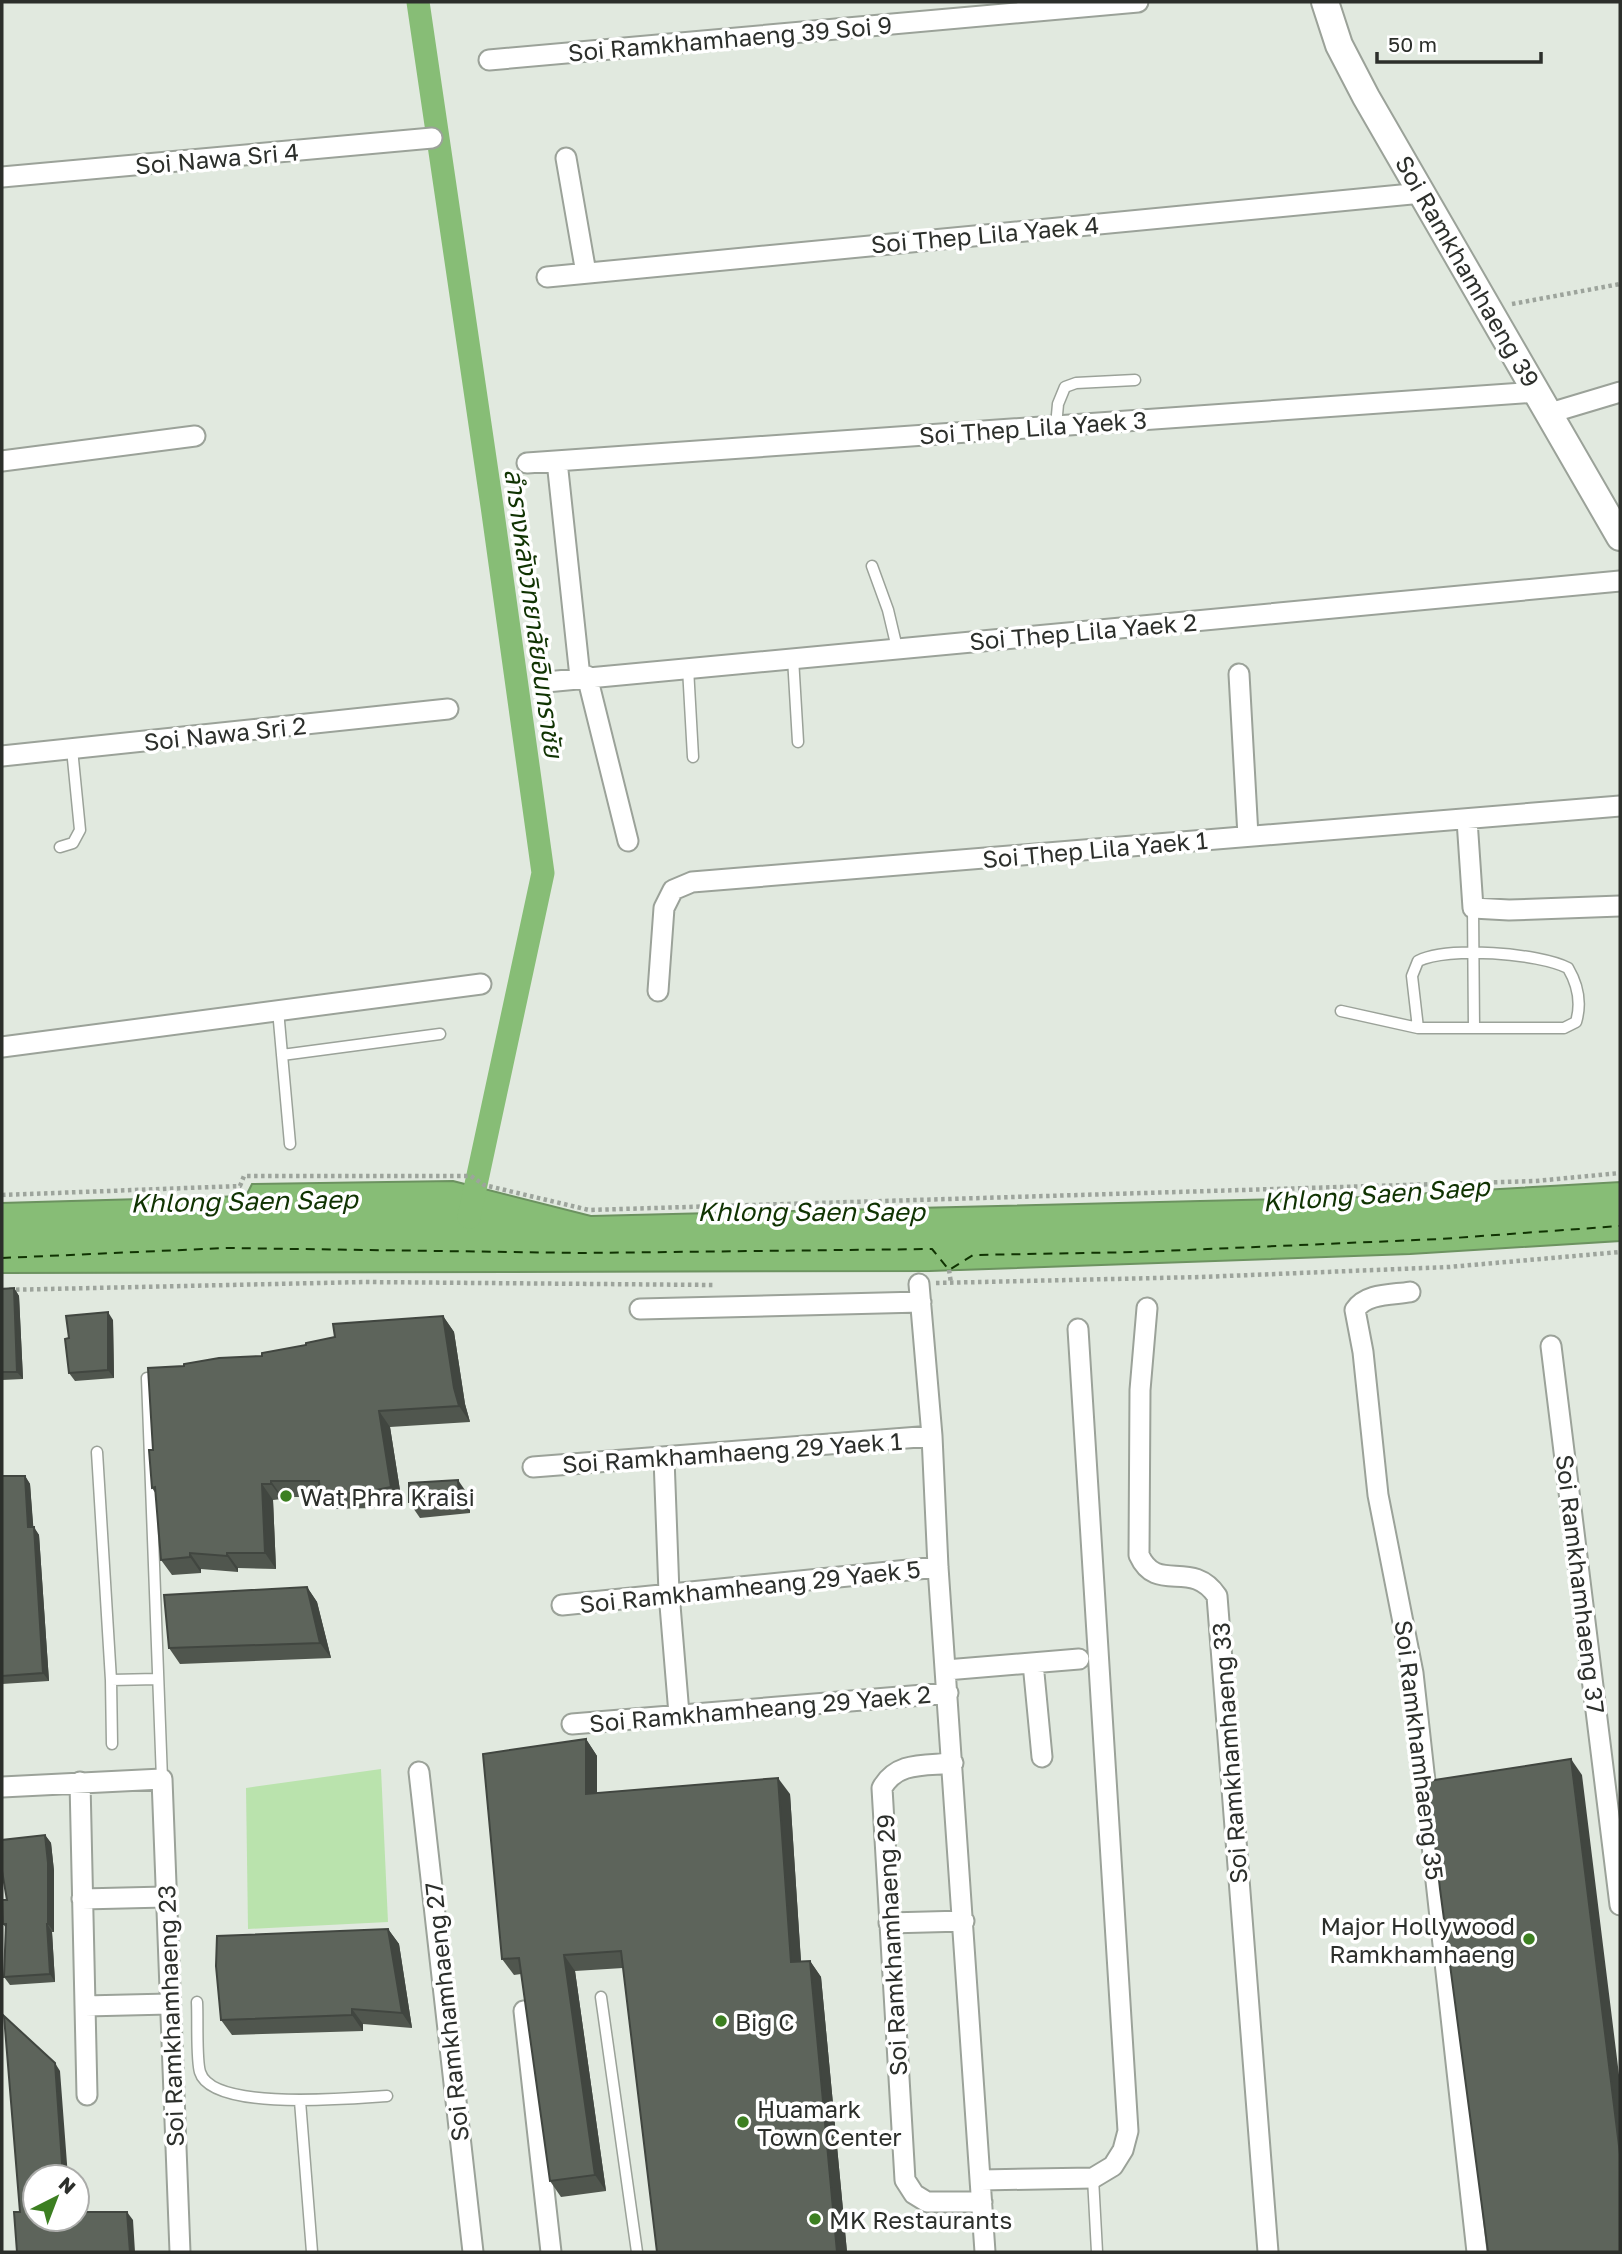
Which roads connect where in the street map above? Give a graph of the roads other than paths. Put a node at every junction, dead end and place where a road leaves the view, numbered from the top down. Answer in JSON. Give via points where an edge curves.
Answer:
{"nodes":[{"id":1,"x":1138,"y":2,"type":"edge"},
{"id":2,"x":1325,"y":2,"type":"edge"},
{"id":3,"x":1024,"y":6,"type":"edge"},
{"id":4,"x":489,"y":60,"type":"dead end"},
{"id":5,"x":432,"y":138,"type":"dead end"},
{"id":6,"x":566,"y":158,"type":"dead end"},
{"id":7,"x":2,"y":177,"type":"edge"},
{"id":8,"x":1422,"y":192,"type":"junction"},
{"id":9,"x":586,"y":273,"type":"junction"},
{"id":10,"x":547,"y":277,"type":"dead end"},
{"id":11,"x":1135,"y":380,"type":"dead end"},
{"id":12,"x":1620,"y":392,"type":"edge"},
{"id":13,"x":1544,"y":402,"type":"junction"},
{"id":14,"x":1056,"y":426,"type":"junction"},
{"id":15,"x":195,"y":436,"type":"dead end"},
{"id":16,"x":2,"y":461,"type":"edge"},
{"id":17,"x":557,"y":461,"type":"junction"},
{"id":18,"x":527,"y":463,"type":"dead end"},
{"id":19,"x":1620,"y":537,"type":"edge"},
{"id":20,"x":872,"y":566,"type":"dead end"},
{"id":21,"x":1620,"y":581,"type":"edge"},
{"id":22,"x":897,"y":648,"type":"junction"},
{"id":23,"x":793,"y":657,"type":"junction"},
{"id":24,"x":688,"y":667,"type":"junction"},
{"id":25,"x":1239,"y":674,"type":"dead end"},
{"id":26,"x":583,"y":677,"type":"junction"},
{"id":27,"x":547,"y":682,"type":"dead end"},
{"id":28,"x":448,"y":709,"type":"dead end"},
{"id":29,"x":799,"y":742,"type":"dead end"},
{"id":30,"x":72,"y":749,"type":"junction"},
{"id":31,"x":2,"y":756,"type":"edge"},
{"id":32,"x":693,"y":757,"type":"dead end"},
{"id":33,"x":1620,"y":806,"type":"edge"},
{"id":34,"x":1467,"y":820,"type":"junction"},
{"id":35,"x":1248,"y":836,"type":"junction"},
{"id":36,"x":628,"y":841,"type":"dead end"},
{"id":37,"x":60,"y":847,"type":"dead end"},
{"id":38,"x":1620,"y":906,"type":"edge"},
{"id":39,"x":1473,"y":908,"type":"junction"},
{"id":40,"x":1473,"y":954,"type":"junction"},
{"id":41,"x":481,"y":984,"type":"dead end"},
{"id":42,"x":658,"y":991,"type":"dead end"},
{"id":43,"x":278,"y":1010,"type":"junction"},
{"id":44,"x":1341,"y":1011,"type":"dead end"},
{"id":45,"x":1418,"y":1028,"type":"junction"},
{"id":46,"x":1474,"y":1028,"type":"junction"},
{"id":47,"x":440,"y":1034,"type":"dead end"},
{"id":48,"x":2,"y":1047,"type":"edge"},
{"id":49,"x":282,"y":1055,"type":"junction"},
{"id":50,"x":290,"y":1144,"type":"dead end"},
{"id":51,"x":1410,"y":1292,"type":"dead end"},
{"id":52,"x":1147,"y":1308,"type":"dead end"},
{"id":53,"x":640,"y":1309,"type":"dead end"},
{"id":54,"x":1078,"y":1329,"type":"dead end"},
{"id":55,"x":1551,"y":1346,"type":"dead end"},
{"id":56,"x":147,"y":1378,"type":"edge"},
{"id":57,"x":932,"y":1436,"type":"junction"},
{"id":58,"x":97,"y":1452,"type":"dead end"},
{"id":59,"x":664,"y":1458,"type":"junction"},
{"id":60,"x":533,"y":1467,"type":"dead end"},
{"id":61,"x":938,"y":1567,"type":"junction"},
{"id":62,"x":669,"y":1592,"type":"junction"},
{"id":63,"x":562,"y":1605,"type":"dead end"},
{"id":64,"x":1079,"y":1659,"type":"dead end"},
{"id":65,"x":1033,"y":1663,"type":"junction"},
{"id":66,"x":946,"y":1670,"type":"junction"},
{"id":67,"x":157,"y":1679,"type":"junction"},
{"id":68,"x":111,"y":1680,"type":"junction"},
{"id":69,"x":948,"y":1693,"type":"junction"},
{"id":70,"x":679,"y":1714,"type":"junction"},
{"id":71,"x":572,"y":1724,"type":"dead end"},
{"id":72,"x":112,"y":1744,"type":"dead end"},
{"id":73,"x":1042,"y":1757,"type":"dead end"},
{"id":74,"x":953,"y":1763,"type":"junction"},
{"id":75,"x":419,"y":1772,"type":"dead end"},
{"id":76,"x":162,"y":1779,"type":"junction"},
{"id":77,"x":80,"y":1782,"type":"junction"},
{"id":78,"x":2,"y":1787,"type":"edge"},
{"id":79,"x":165,"y":1897,"type":"junction"},
{"id":80,"x":82,"y":1899,"type":"junction"},
{"id":81,"x":1620,"y":1905,"type":"edge"},
{"id":82,"x":964,"y":1921,"type":"junction"},
{"id":83,"x":889,"y":1923,"type":"junction"},
{"id":84,"x":601,"y":1997,"type":"dead end"},
{"id":85,"x":197,"y":2001,"type":"dead end"},
{"id":86,"x":169,"y":2004,"type":"junction"},
{"id":87,"x":85,"y":2006,"type":"junction"},
{"id":88,"x":524,"y":2011,"type":"edge"},
{"id":89,"x":87,"y":2095,"type":"dead end"},
{"id":90,"x":387,"y":2096,"type":"dead end"},
{"id":91,"x":300,"y":2101,"type":"junction"},
{"id":92,"x":1093,"y":2178,"type":"junction"},
{"id":93,"x":981,"y":2180,"type":"junction"},
{"id":94,"x":982,"y":2202,"type":"junction"},
{"id":95,"x":180,"y":2252,"type":"edge"},
{"id":96,"x":313,"y":2252,"type":"edge"},
{"id":97,"x":473,"y":2252,"type":"edge"},
{"id":98,"x":551,"y":2252,"type":"edge"},
{"id":99,"x":637,"y":2252,"type":"edge"},
{"id":100,"x":985,"y":2252,"type":"edge"},
{"id":101,"x":1097,"y":2252,"type":"edge"},
{"id":102,"x":1268,"y":2252,"type":"edge"},
{"id":103,"x":1477,"y":2252,"type":"edge"}],
"edges":[{"from":1,"to":3,"type":"street","name":"Soi Ramkhamhaeng 39 Soi 9"},
{"from":2,"to":8,"type":"main road","name":"Soi Ramkhamhaeng 39","via":[[1339,45]]},
{"from":3,"to":4,"type":"street","name":"Soi Ramkhamhaeng 39 Soi 9"},
{"from":5,"to":7,"type":"street","name":"Soi Nawa Sri 4"},
{"from":6,"to":9,"type":"street"},
{"from":8,"to":9,"type":"street","name":"Soi Thep Lila Yaek 4"},
{"from":8,"to":13,"type":"main road","name":"Soi Ramkhamhaeng 39"},
{"from":9,"to":10,"type":"street","name":"Soi Thep Lila Yaek 4"},
{"from":11,"to":14,"type":"lane","via":[[1065,387]]},
{"from":12,"to":13,"type":"street","name":"Soi Thep Lila Yaek 3"},
{"from":13,"to":14,"type":"street","name":"Soi Thep Lila Yaek 3"},
{"from":13,"to":19,"type":"main road","name":"Soi Ramkhamhaeng 39"},
{"from":14,"to":17,"type":"street","name":"Soi Thep Lila Yaek 3"},
{"from":15,"to":16,"type":"street"},
{"from":17,"to":18,"type":"street","name":"Soi Thep Lila Yaek 3"},
{"from":17,"to":26,"type":"street"},
{"from":20,"to":22,"type":"lane"},
{"from":21,"to":22,"type":"street","name":"Soi Thep Lila Yaek 2"},
{"from":22,"to":23,"type":"street","name":"Soi Thep Lila Yaek 2"},
{"from":23,"to":24,"type":"street","name":"Soi Thep Lila Yaek 2"},
{"from":23,"to":29,"type":"lane"},
{"from":24,"to":26,"type":"street","name":"Soi Thep Lila Yaek 2"},
{"from":24,"to":32,"type":"lane"},
{"from":25,"to":35,"type":"street"},
{"from":26,"to":27,"type":"street","name":"Soi Thep Lila Yaek 2"},
{"from":26,"to":36,"type":"street"},
{"from":28,"to":30,"type":"street","name":"Soi Nawa Sri 2"},
{"from":30,"to":31,"type":"street","name":"Soi Nawa Sri 2"},
{"from":30,"to":37,"type":"lane","via":[[80,830],[73,843]]},
{"from":33,"to":34,"type":"street","name":"Soi Thep Lila Yaek 1"},
{"from":34,"to":35,"type":"street","name":"Soi Thep Lila Yaek 1"},
{"from":34,"to":39,"type":"street"},
{"from":35,"to":42,"type":"street","name":"Soi Thep Lila Yaek 1","via":[[692,882],[673,890],[664,908]]},
{"from":38,"to":39,"type":"street"},
{"from":39,"to":40,"type":"lane"},
{"from":40,"to":45,"type":"lane","via":[[1428,956],[1418,961],[1412,976]]},
{"from":40,"to":46,"type":"lane"},
{"from":40,"to":46,"type":"lane","via":[[1532,956],[1568,968],[1576,982],[1580,1010],[1576,1022],[1564,1028]]},
{"from":41,"to":43,"type":"street"},
{"from":43,"to":48,"type":"street"},
{"from":43,"to":49,"type":"lane"},
{"from":44,"to":45,"type":"lane"},
{"from":45,"to":46,"type":"lane"},
{"from":47,"to":49,"type":"lane"},
{"from":49,"to":50,"type":"lane"},
{"from":51,"to":103,"type":"street","name":"Soi Ramkhamhaeng 35","via":[[1369,1298],[1355,1310],[1378,1495],[1432,1785]]},
{"from":52,"to":102,"type":"street","name":"Soi Ramkhamhaeng 33","via":[[1140,1390],[1139,1555],[1144,1566],[1159,1575],[1191,1576],[1208,1583],[1217,1595]]},
{"from":53,"to":57,"type":"street","via":[[920,1293]]},
{"from":54,"to":92,"type":"street","via":[[1128,2131],[1113,2166]]},
{"from":55,"to":81,"type":"street","name":"Soi Ramkhamhaeng 37"},
{"from":56,"to":67,"type":"lane"},
{"from":57,"to":59,"type":"street","name":"Soi Ramkhamhaeng 29 Yaek 1"},
{"from":57,"to":61,"type":"street"},
{"from":58,"to":68,"type":"lane"},
{"from":59,"to":60,"type":"street","name":"Soi Ramkhamhaeng 29 Yaek 1"},
{"from":59,"to":62,"type":"street"},
{"from":61,"to":62,"type":"street","name":"Soi Ramkhamheang 29 Yaek 5"},
{"from":61,"to":66,"type":"street"},
{"from":62,"to":63,"type":"street","name":"Soi Ramkhamheang 29 Yaek 5"},
{"from":62,"to":70,"type":"street"},
{"from":64,"to":65,"type":"street"},
{"from":65,"to":66,"type":"street"},
{"from":65,"to":73,"type":"street"},
{"from":66,"to":69,"type":"street"},
{"from":67,"to":68,"type":"lane"},
{"from":67,"to":76,"type":"lane"},
{"from":68,"to":72,"type":"lane"},
{"from":69,"to":70,"type":"street","name":"Soi Ramkhamheang 29 Yaek 2"},
{"from":69,"to":74,"type":"street"},
{"from":70,"to":71,"type":"street","name":"Soi Ramkhamheang 29 Yaek 2"},
{"from":74,"to":82,"type":"street"},
{"from":74,"to":83,"type":"street","name":"Soi Ramkhamhaeng 29","via":[[899,1769],[882,1788]]},
{"from":75,"to":97,"type":"street","name":"Soi Ramkhamhaeng 27"},
{"from":76,"to":77,"type":"street"},
{"from":76,"to":79,"type":"street","name":"Soi Ramkhamhaeng 23"},
{"from":77,"to":78,"type":"street"},
{"from":77,"to":80,"type":"street"},
{"from":79,"to":80,"type":"street"},
{"from":79,"to":86,"type":"street","name":"Soi Ramkhamhaeng 23"},
{"from":80,"to":87,"type":"street"},
{"from":82,"to":83,"type":"street"},
{"from":82,"to":93,"type":"street"},
{"from":83,"to":94,"type":"street","name":"Soi Ramkhamhaeng 29","via":[[905,2180],[914,2194],[927,2202]]},
{"from":84,"to":99,"type":"lane"},
{"from":85,"to":91,"type":"lane","via":[[200,2073],[209,2083],[250,2098]]},
{"from":86,"to":87,"type":"street"},
{"from":86,"to":95,"type":"street","name":"Soi Ramkhamhaeng 23"},
{"from":87,"to":89,"type":"street"},
{"from":88,"to":98,"type":"street"},
{"from":90,"to":91,"type":"lane"},
{"from":91,"to":96,"type":"lane"},
{"from":92,"to":93,"type":"street"},
{"from":92,"to":101,"type":"lane"},
{"from":93,"to":94,"type":"street"},
{"from":94,"to":100,"type":"street"}]}
